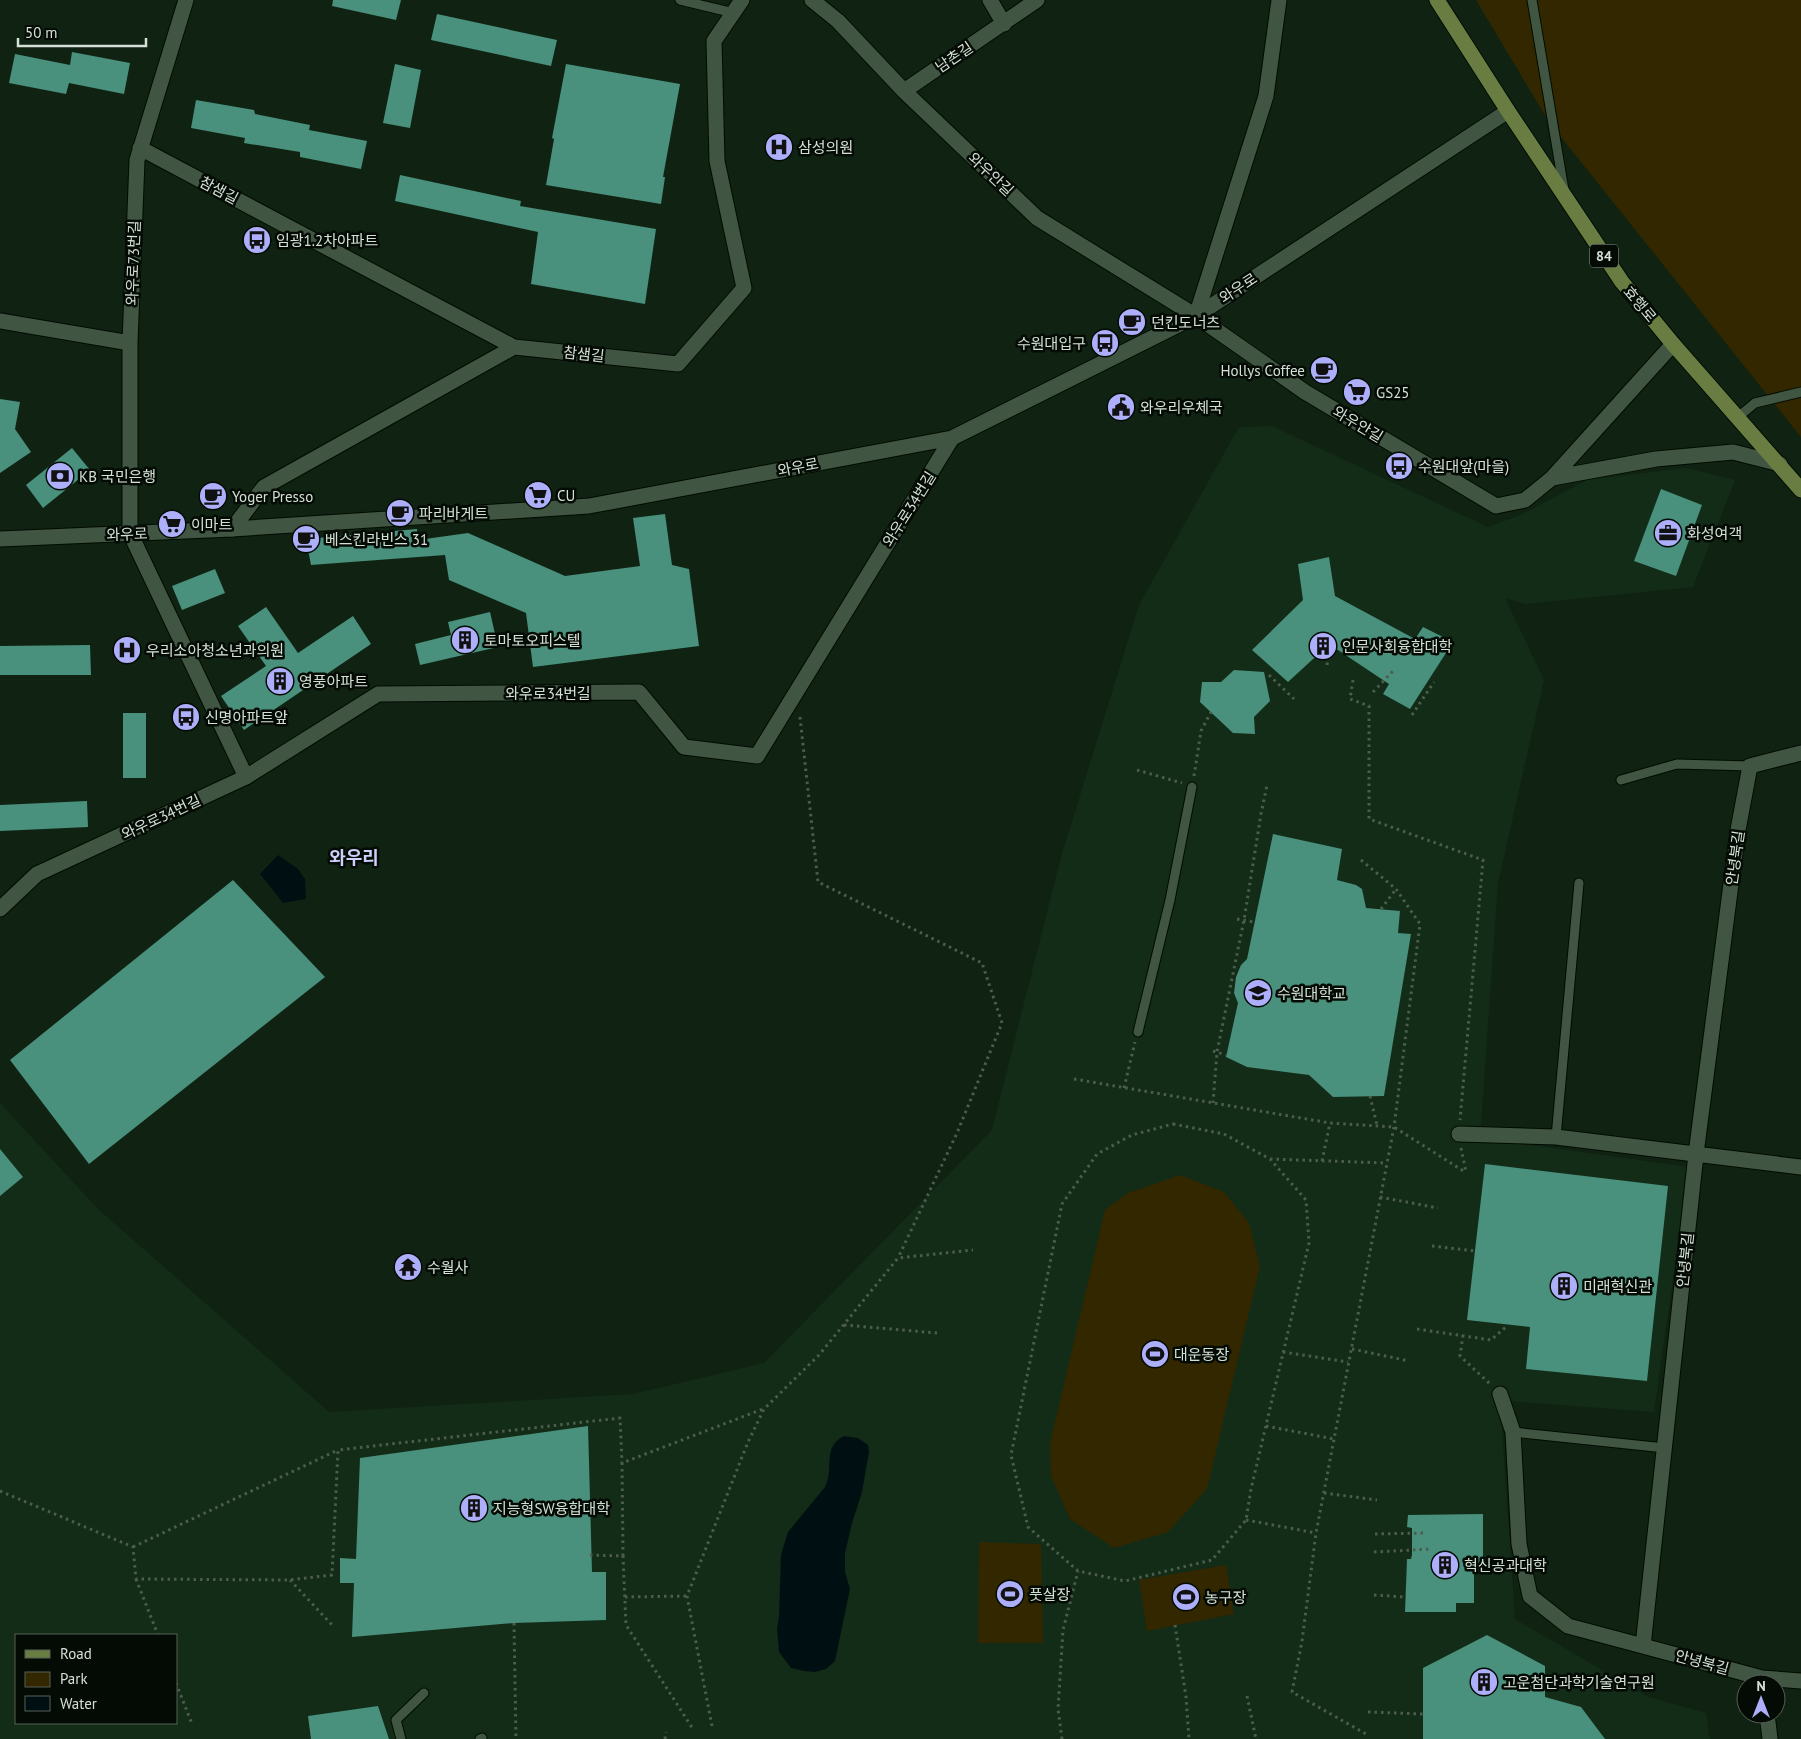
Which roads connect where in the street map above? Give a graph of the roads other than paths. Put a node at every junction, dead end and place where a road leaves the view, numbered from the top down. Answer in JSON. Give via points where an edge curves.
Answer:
{"nodes":[{"id":1,"x":186,"y":0,"type":"edge"},
{"id":2,"x":680,"y":0,"type":"edge"},
{"id":3,"x":812,"y":0,"type":"edge"},
{"id":4,"x":990,"y":0,"type":"edge"},
{"id":5,"x":1038,"y":0,"type":"edge"},
{"id":6,"x":1279,"y":0,"type":"edge"},
{"id":7,"x":1437,"y":0,"type":"edge"},
{"id":8,"x":1532,"y":0,"type":"edge"},
{"id":9,"x":738,"y":6,"type":"edge"},
{"id":10,"x":1004,"y":24,"type":"junction"},
{"id":11,"x":904,"y":91,"type":"junction"},
{"id":12,"x":1508,"y":112,"type":"junction"},
{"id":13,"x":140,"y":148,"type":"junction"},
{"id":14,"x":1566,"y":198,"type":"junction"},
{"id":15,"x":1196,"y":316,"type":"junction"},
{"id":16,"x":0,"y":321,"type":"edge"},
{"id":17,"x":130,"y":342,"type":"junction"},
{"id":18,"x":1673,"y":344,"type":"junction"},
{"id":19,"x":514,"y":347,"type":"junction"},
{"id":20,"x":1801,"y":392,"type":"edge"},
{"id":21,"x":1738,"y":417,"type":"junction"},
{"id":22,"x":952,"y":438,"type":"junction"},
{"id":23,"x":1780,"y":464,"type":"junction"},
{"id":24,"x":1552,"y":478,"type":"junction"},
{"id":25,"x":1801,"y":490,"type":"edge"},
{"id":26,"x":232,"y":529,"type":"junction"},
{"id":27,"x":130,"y":533,"type":"junction"},
{"id":28,"x":0,"y":539,"type":"edge"},
{"id":29,"x":1801,"y":753,"type":"edge"},
{"id":30,"x":1750,"y":766,"type":"junction"},
{"id":31,"x":246,"y":778,"type":"junction"},
{"id":32,"x":1621,"y":780,"type":"dead end"},
{"id":33,"x":1192,"y":786,"type":"road end"},
{"id":34,"x":1579,"y":883,"type":"dead end"},
{"id":35,"x":0,"y":909,"type":"edge"},
{"id":36,"x":1138,"y":1032,"type":"road end"},
{"id":37,"x":1459,"y":1134,"type":"road end"},
{"id":38,"x":1556,"y":1137,"type":"junction"},
{"id":39,"x":1696,"y":1154,"type":"junction"},
{"id":40,"x":1801,"y":1167,"type":"edge"},
{"id":41,"x":1500,"y":1394,"type":"road end"},
{"id":42,"x":1513,"y":1432,"type":"junction"},
{"id":43,"x":1665,"y":1448,"type":"junction"},
{"id":44,"x":1643,"y":1646,"type":"junction"},
{"id":45,"x":1738,"y":1674,"type":"edge"},
{"id":46,"x":1786,"y":1681,"type":"edge"},
{"id":47,"x":1801,"y":1681,"type":"edge"},
{"id":48,"x":424,"y":1693,"type":"dead end"},
{"id":49,"x":1768,"y":1724,"type":"edge"},
{"id":50,"x":402,"y":1739,"type":"edge"},
{"id":51,"x":1770,"y":1739,"type":"edge"}],
"edges":[{"from":1,"to":13,"type":"street","name":"와우로73번길"},
{"from":2,"to":9,"type":"lane"},
{"from":3,"to":11,"type":"street","name":"와우안길","via":[[838,21]]},
{"from":4,"to":10,"type":"street"},
{"from":5,"to":10,"type":"street"},
{"from":6,"to":15,"type":"street","via":[[1266,96]]},
{"from":7,"to":12,"type":"main road","name":"효행로","number":"84"},
{"from":8,"to":14,"type":"lane"},
{"from":9,"to":19,"type":"street","name":"참샘길","via":[[714,41],[717,160],[744,288],[678,364]]},
{"from":10,"to":11,"type":"street","name":"남촌길"},
{"from":11,"to":15,"type":"street","name":"와우안길","via":[[1037,218]]},
{"from":12,"to":14,"type":"main road","name":"효행로","number":"84"},
{"from":12,"to":15,"type":"street","name":"와우로"},
{"from":13,"to":17,"type":"street","name":"와우로73번길"},
{"from":13,"to":19,"type":"street","name":"참샘길"},
{"from":14,"to":18,"type":"main road","name":"효행로","number":"84","via":[[1622,282]]},
{"from":15,"to":22,"type":"street","name":"와우로"},
{"from":15,"to":24,"type":"street","name":"와우안길","via":[[1305,392],[1496,506],[1525,500]]},
{"from":16,"to":17,"type":"street"},
{"from":17,"to":27,"type":"street","name":"와우로73번길"},
{"from":18,"to":21,"type":"main road","name":"효행로","number":"84"},
{"from":18,"to":24,"type":"street","name":"와우안길"},
{"from":19,"to":26,"type":"street","via":[[264,488]]},
{"from":20,"to":21,"type":"lane","via":[[1755,403]]},
{"from":21,"to":23,"type":"main road","name":"효행로","number":"84"},
{"from":22,"to":26,"type":"street","name":"와우로","via":[[589,506]]},
{"from":22,"to":31,"type":"street","name":"와우로34번길","via":[[757,756],[684,747],[639,692],[378,694]]},
{"from":23,"to":24,"type":"street","via":[[1733,452],[1656,459]]},
{"from":23,"to":25,"type":"main road","name":"효행로","number":"84"},
{"from":26,"to":27,"type":"street","name":"와우로"},
{"from":27,"to":28,"type":"street","name":"와우로"},
{"from":27,"to":31,"type":"street"},
{"from":29,"to":30,"type":"street"},
{"from":30,"to":32,"type":"lane","via":[[1677,764]]},
{"from":30,"to":39,"type":"street","name":"안녕북길","via":[[1738,830]]},
{"from":31,"to":35,"type":"street","name":"와우로34번길","via":[[38,874]]},
{"from":33,"to":36,"type":"lane","via":[[1170,900]]},
{"from":34,"to":38,"type":"lane"},
{"from":37,"to":38,"type":"street"},
{"from":38,"to":39,"type":"street"},
{"from":39,"to":40,"type":"street"},
{"from":39,"to":43,"type":"street","name":"안녕북길"},
{"from":41,"to":42,"type":"street"},
{"from":42,"to":43,"type":"lane"},
{"from":42,"to":44,"type":"street","via":[[1519,1544],[1530,1596],[1568,1626]]},
{"from":43,"to":44,"type":"street","name":"안녕북길"},
{"from":44,"to":45,"type":"street","name":"안녕북길"},
{"from":46,"to":47,"type":"street","name":"안녕북길"},
{"from":48,"to":50,"type":"lane","via":[[396,1720]]},
{"from":49,"to":51,"type":"street"}]}
